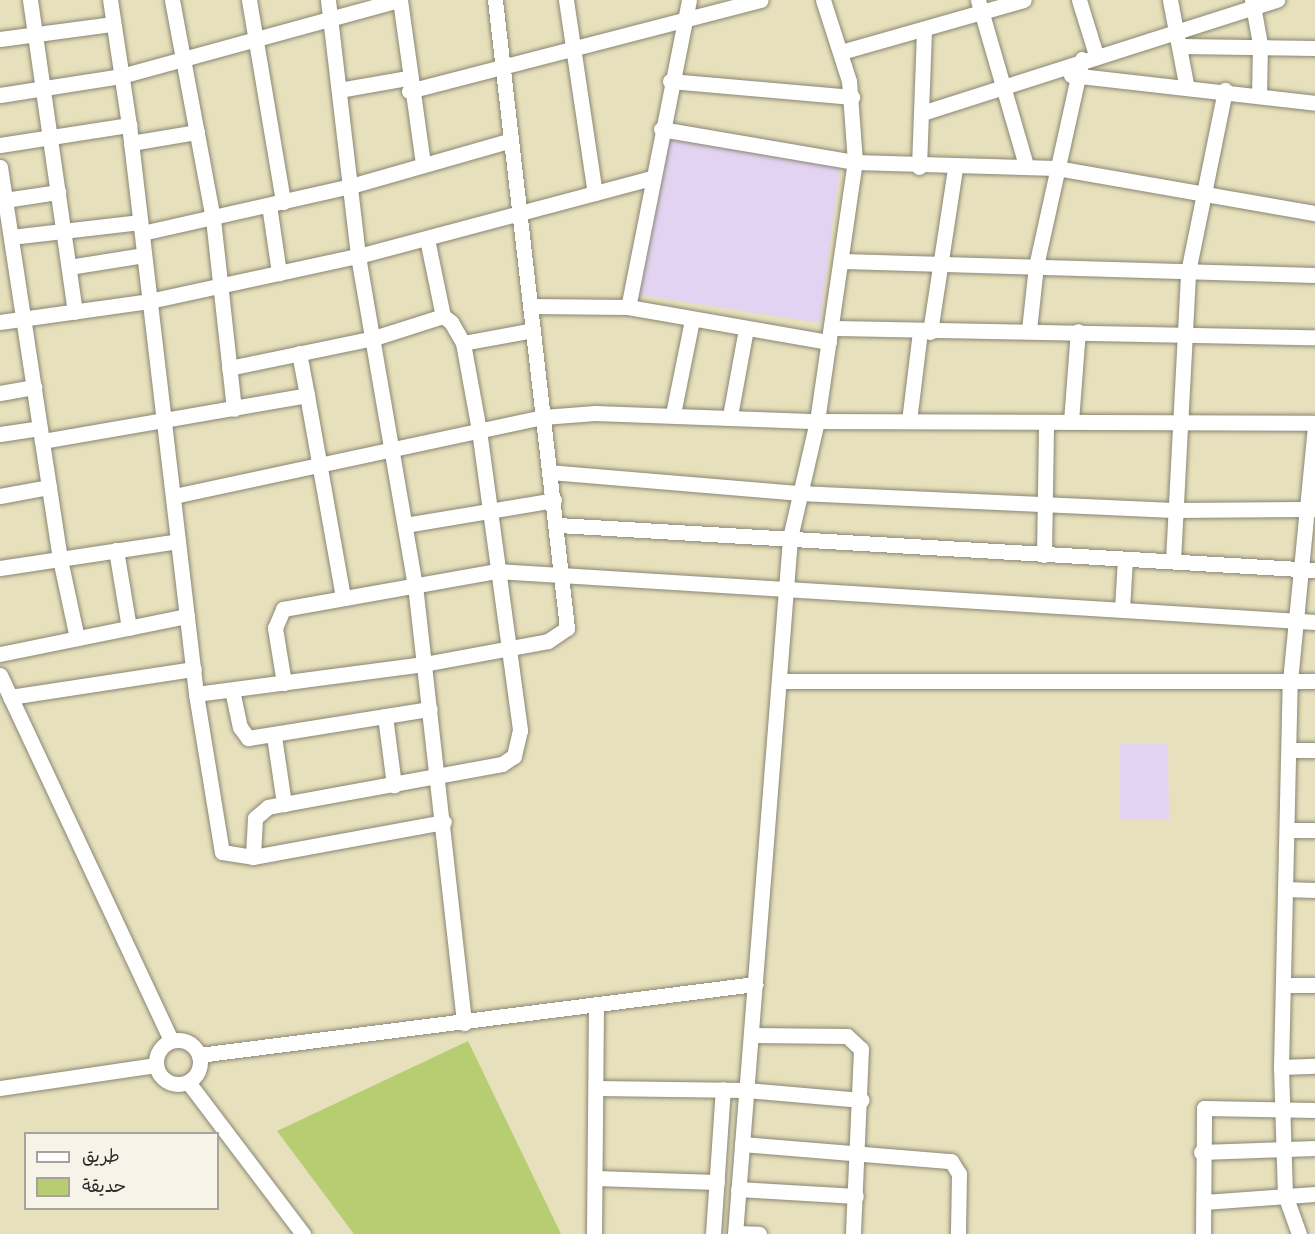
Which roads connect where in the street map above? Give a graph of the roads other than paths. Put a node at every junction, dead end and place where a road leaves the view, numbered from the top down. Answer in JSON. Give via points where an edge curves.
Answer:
{"nodes":[{"id":1,"x":30,"y":0,"type":"edge"},
{"id":2,"x":110,"y":0,"type":"edge"},
{"id":3,"x":172,"y":0,"type":"edge"},
{"id":4,"x":249,"y":0,"type":"edge"},
{"id":5,"x":328,"y":0,"type":"edge"},
{"id":6,"x":399,"y":0,"type":"edge"},
{"id":7,"x":495,"y":0,"type":"edge"},
{"id":8,"x":566,"y":0,"type":"edge"},
{"id":9,"x":689,"y":0,"type":"edge"},
{"id":10,"x":760,"y":0,"type":"edge"},
{"id":11,"x":824,"y":0,"type":"edge"},
{"id":12,"x":1024,"y":0,"type":"edge"},
{"id":13,"x":1079,"y":0,"type":"edge"},
{"id":14,"x":1170,"y":0,"type":"edge"},
{"id":15,"x":1276,"y":0,"type":"edge"},
{"id":16,"x":1253,"y":4,"type":"edge"},
{"id":17,"x":980,"y":7,"type":"edge"},
{"id":18,"x":331,"y":19,"type":"junction"},
{"id":19,"x":689,"y":19,"type":"junction"},
{"id":20,"x":113,"y":24,"type":"junction"},
{"id":21,"x":924,"y":30,"type":"junction"},
{"id":22,"x":34,"y":35,"type":"junction"},
{"id":23,"x":0,"y":39,"type":"edge"},
{"id":24,"x":1180,"y":39,"type":"junction"},
{"id":25,"x":253,"y":41,"type":"junction"},
{"id":26,"x":1260,"y":44,"type":"junction"},
{"id":27,"x":1315,"y":48,"type":"edge"},
{"id":28,"x":575,"y":50,"type":"junction"},
{"id":29,"x":841,"y":52,"type":"junction"},
{"id":30,"x":1089,"y":57,"type":"junction"},
{"id":31,"x":181,"y":59,"type":"junction"},
{"id":32,"x":500,"y":68,"type":"junction"},
{"id":33,"x":1050,"y":71,"type":"junction"},
{"id":34,"x":122,"y":76,"type":"junction"},
{"id":35,"x":1078,"y":76,"type":"junction"},
{"id":36,"x":670,"y":81,"type":"junction"},
{"id":37,"x":408,"y":84,"type":"junction"},
{"id":38,"x":1186,"y":84,"type":"junction"},
{"id":39,"x":1006,"y":87,"type":"junction"},
{"id":40,"x":42,"y":88,"type":"junction"},
{"id":41,"x":339,"y":90,"type":"junction"},
{"id":42,"x":1225,"y":90,"type":"junction"},
{"id":43,"x":0,"y":95,"type":"edge"},
{"id":44,"x":1259,"y":95,"type":"junction"},
{"id":45,"x":852,"y":97,"type":"junction"},
{"id":46,"x":1315,"y":103,"type":"edge"},
{"id":47,"x":922,"y":113,"type":"junction"},
{"id":48,"x":129,"y":125,"type":"junction"},
{"id":49,"x":661,"y":129,"type":"junction"},
{"id":50,"x":197,"y":132,"type":"junction"},
{"id":51,"x":50,"y":137,"type":"junction"},
{"id":52,"x":511,"y":140,"type":"junction"},
{"id":53,"x":131,"y":143,"type":"junction"},
{"id":54,"x":0,"y":145,"type":"edge"},
{"id":55,"x":855,"y":162,"type":"junction"},
{"id":56,"x":423,"y":164,"type":"junction"},
{"id":57,"x":1026,"y":165,"type":"junction"},
{"id":58,"x":0,"y":167,"type":"edge"},
{"id":59,"x":919,"y":167,"type":"junction"},
{"id":60,"x":1056,"y":168,"type":"junction"},
{"id":61,"x":955,"y":169,"type":"junction"},
{"id":62,"x":651,"y":178,"type":"junction"},
{"id":63,"x":351,"y":186,"type":"junction"},
{"id":64,"x":58,"y":192,"type":"junction"},
{"id":65,"x":595,"y":193,"type":"junction"},
{"id":66,"x":1202,"y":193,"type":"junction"},
{"id":67,"x":5,"y":200,"type":"junction"},
{"id":68,"x":276,"y":203,"type":"junction"},
{"id":69,"x":1315,"y":213,"type":"edge"},
{"id":70,"x":520,"y":214,"type":"junction"},
{"id":71,"x":213,"y":219,"type":"junction"},
{"id":72,"x":141,"y":227,"type":"junction"},
{"id":73,"x":63,"y":232,"type":"junction"},
{"id":74,"x":11,"y":237,"type":"junction"},
{"id":75,"x":427,"y":239,"type":"junction"},
{"id":76,"x":144,"y":255,"type":"junction"},
{"id":77,"x":358,"y":256,"type":"junction"},
{"id":78,"x":842,"y":261,"type":"junction"},
{"id":79,"x":939,"y":263,"type":"junction"},
{"id":80,"x":1036,"y":266,"type":"junction"},
{"id":81,"x":69,"y":267,"type":"junction"},
{"id":82,"x":1188,"y":272,"type":"junction"},
{"id":83,"x":279,"y":273,"type":"junction"},
{"id":84,"x":1315,"y":275,"type":"edge"},
{"id":85,"x":217,"y":287,"type":"junction"},
{"id":86,"x":149,"y":301,"type":"junction"},
{"id":87,"x":530,"y":306,"type":"junction"},
{"id":88,"x":628,"y":307,"type":"junction"},
{"id":89,"x":75,"y":312,"type":"junction"},
{"id":90,"x":443,"y":316,"type":"junction"},
{"id":91,"x":24,"y":319,"type":"junction"},
{"id":92,"x":692,"y":320,"type":"junction"},
{"id":93,"x":0,"y":322,"type":"edge"},
{"id":94,"x":746,"y":329,"type":"junction"},
{"id":95,"x":533,"y":330,"type":"junction"},
{"id":96,"x":1029,"y":330,"type":"junction"},
{"id":97,"x":1078,"y":331,"type":"junction"},
{"id":98,"x":925,"y":332,"type":"junction"},
{"id":99,"x":1186,"y":334,"type":"junction"},
{"id":100,"x":830,"y":335,"type":"junction"},
{"id":101,"x":1315,"y":337,"type":"edge"},
{"id":102,"x":374,"y":338,"type":"junction"},
{"id":103,"x":463,"y":343,"type":"junction"},
{"id":104,"x":299,"y":353,"type":"junction"},
{"id":105,"x":229,"y":368,"type":"junction"},
{"id":106,"x":34,"y":387,"type":"junction"},
{"id":107,"x":0,"y":393,"type":"edge"},
{"id":108,"x":307,"y":395,"type":"junction"},
{"id":109,"x":234,"y":409,"type":"junction"},
{"id":110,"x":673,"y":414,"type":"junction"},
{"id":111,"x":730,"y":416,"type":"junction"},
{"id":112,"x":543,"y":417,"type":"junction"},
{"id":113,"x":1179,"y":420,"type":"junction"},
{"id":114,"x":817,"y":421,"type":"junction"},
{"id":115,"x":909,"y":421,"type":"junction"},
{"id":116,"x":1071,"y":421,"type":"junction"},
{"id":117,"x":164,"y":422,"type":"junction"},
{"id":118,"x":1047,"y":422,"type":"junction"},
{"id":119,"x":1314,"y":424,"type":"edge"},
{"id":120,"x":478,"y":430,"type":"junction"},
{"id":121,"x":0,"y":434,"type":"edge"},
{"id":122,"x":41,"y":434,"type":"junction"},
{"id":123,"x":392,"y":448,"type":"junction"},
{"id":124,"x":318,"y":467,"type":"junction"},
{"id":125,"x":549,"y":472,"type":"junction"},
{"id":126,"x":49,"y":487,"type":"junction"},
{"id":127,"x":799,"y":493,"type":"junction"},
{"id":128,"x":0,"y":496,"type":"edge"},
{"id":129,"x":174,"y":496,"type":"junction"},
{"id":130,"x":554,"y":500,"type":"junction"},
{"id":131,"x":1048,"y":504,"type":"junction"},
{"id":132,"x":488,"y":509,"type":"junction"},
{"id":133,"x":1311,"y":509,"type":"edge"},
{"id":134,"x":1173,"y":510,"type":"junction"},
{"id":135,"x":405,"y":525,"type":"junction"},
{"id":136,"x":558,"y":525,"type":"junction"},
{"id":137,"x":790,"y":538,"type":"junction"},
{"id":138,"x":178,"y":541,"type":"junction"},
{"id":139,"x":116,"y":550,"type":"junction"},
{"id":140,"x":1044,"y":555,"type":"junction"},
{"id":141,"x":60,"y":559,"type":"junction"},
{"id":142,"x":1125,"y":559,"type":"junction"},
{"id":143,"x":1173,"y":561,"type":"junction"},
{"id":144,"x":0,"y":568,"type":"edge"},
{"id":145,"x":1309,"y":570,"type":"edge"},
{"id":146,"x":496,"y":571,"type":"junction"},
{"id":147,"x":564,"y":575,"type":"junction"},
{"id":148,"x":415,"y":585,"type":"junction"},
{"id":149,"x":787,"y":591,"type":"junction"},
{"id":150,"x":343,"y":597,"type":"junction"},
{"id":151,"x":1122,"y":609,"type":"junction"},
{"id":152,"x":187,"y":616,"type":"junction"},
{"id":153,"x":1297,"y":621,"type":"junction"},
{"id":154,"x":1315,"y":621,"type":"edge"},
{"id":155,"x":129,"y":628,"type":"junction"},
{"id":156,"x":77,"y":638,"type":"junction"},
{"id":157,"x":505,"y":649,"type":"junction"},
{"id":158,"x":0,"y":654,"type":"edge"},
{"id":159,"x":424,"y":664,"type":"junction"},
{"id":160,"x":194,"y":669,"type":"junction"},
{"id":161,"x":0,"y":675,"type":"edge"},
{"id":162,"x":779,"y":681,"type":"junction"},
{"id":163,"x":1290,"y":681,"type":"junction"},
{"id":164,"x":1315,"y":681,"type":"edge"},
{"id":165,"x":284,"y":683,"type":"junction"},
{"id":166,"x":232,"y":690,"type":"junction"},
{"id":167,"x":196,"y":694,"type":"junction"},
{"id":168,"x":10,"y":697,"type":"junction"},
{"id":169,"x":430,"y":709,"type":"junction"},
{"id":170,"x":385,"y":716,"type":"junction"},
{"id":171,"x":274,"y":736,"type":"junction"},
{"id":172,"x":1289,"y":750,"type":"junction"},
{"id":173,"x":1315,"y":750,"type":"edge"},
{"id":174,"x":439,"y":777,"type":"junction"},
{"id":175,"x":394,"y":785,"type":"junction"},
{"id":176,"x":285,"y":804,"type":"junction"},
{"id":177,"x":444,"y":822,"type":"junction"},
{"id":178,"x":1289,"y":830,"type":"junction"},
{"id":179,"x":1315,"y":830,"type":"edge"},
{"id":180,"x":252,"y":857,"type":"junction"},
{"id":181,"x":1285,"y":889,"type":"junction"},
{"id":182,"x":1315,"y":890,"type":"edge"},
{"id":183,"x":755,"y":984,"type":"junction"},
{"id":184,"x":1284,"y":985,"type":"junction"},
{"id":185,"x":1315,"y":985,"type":"edge"},
{"id":186,"x":596,"y":1004,"type":"junction"},
{"id":187,"x":464,"y":1023,"type":"junction"},
{"id":188,"x":752,"y":1035,"type":"junction"},
{"id":189,"x":171,"y":1040,"type":"junction"},
{"id":190,"x":199,"y":1055,"type":"junction"},
{"id":191,"x":155,"y":1065,"type":"junction"},
{"id":192,"x":1315,"y":1066,"type":"edge"},
{"id":193,"x":1281,"y":1067,"type":"junction"},
{"id":194,"x":188,"y":1082,"type":"junction"},
{"id":195,"x":0,"y":1088,"type":"edge"},
{"id":196,"x":596,"y":1088,"type":"junction"},
{"id":197,"x":723,"y":1089,"type":"junction"},
{"id":198,"x":746,"y":1089,"type":"junction"},
{"id":199,"x":862,"y":1100,"type":"junction"},
{"id":200,"x":1315,"y":1110,"type":"edge"},
{"id":201,"x":1282,"y":1111,"type":"junction"},
{"id":202,"x":742,"y":1144,"type":"junction"},
{"id":203,"x":1315,"y":1148,"type":"edge"},
{"id":204,"x":1281,"y":1149,"type":"junction"},
{"id":205,"x":1201,"y":1152,"type":"junction"},
{"id":206,"x":860,"y":1153,"type":"junction"},
{"id":207,"x":595,"y":1178,"type":"junction"},
{"id":208,"x":717,"y":1182,"type":"junction"},
{"id":209,"x":738,"y":1189,"type":"junction"},
{"id":210,"x":1315,"y":1194,"type":"edge"},
{"id":211,"x":1285,"y":1195,"type":"junction"},
{"id":212,"x":856,"y":1196,"type":"junction"},
{"id":213,"x":1204,"y":1202,"type":"junction"},
{"id":214,"x":736,"y":1216,"type":"junction"},
{"id":215,"x":714,"y":1217,"type":"junction"},
{"id":216,"x":735,"y":1233,"type":"edge"},
{"id":217,"x":303,"y":1234,"type":"edge"},
{"id":218,"x":594,"y":1234,"type":"edge"},
{"id":219,"x":713,"y":1234,"type":"edge"},
{"id":220,"x":759,"y":1234,"type":"edge"},
{"id":221,"x":853,"y":1234,"type":"edge"},
{"id":222,"x":958,"y":1234,"type":"edge"},
{"id":223,"x":1203,"y":1234,"type":"edge"},
{"id":224,"x":1299,"y":1234,"type":"edge"}],
"edges":[{"from":1,"to":22,"type":"street"},
{"from":2,"to":20,"type":"street"},
{"from":3,"to":31,"type":"street"},
{"from":4,"to":25,"type":"street"},
{"from":5,"to":18,"type":"street"},
{"from":6,"to":18,"type":"street"},
{"from":6,"to":37,"type":"street"},
{"from":7,"to":32,"type":"street"},
{"from":8,"to":28,"type":"street"},
{"from":9,"to":19,"type":"street"},
{"from":10,"to":19,"type":"street"},
{"from":11,"to":29,"type":"street"},
{"from":12,"to":17,"type":"street"},
{"from":13,"to":30,"type":"street"},
{"from":14,"to":24,"type":"street"},
{"from":15,"to":16,"type":"street"},
{"from":16,"to":24,"type":"street"},
{"from":16,"to":26,"type":"street"},
{"from":17,"to":21,"type":"street"},
{"from":17,"to":39,"type":"street"},
{"from":18,"to":25,"type":"street"},
{"from":18,"to":41,"type":"street"},
{"from":19,"to":28,"type":"street"},
{"from":19,"to":36,"type":"street"},
{"from":20,"to":22,"type":"street"},
{"from":20,"to":34,"type":"street"},
{"from":21,"to":29,"type":"street"},
{"from":21,"to":47,"type":"street"},
{"from":22,"to":23,"type":"street"},
{"from":22,"to":40,"type":"street"},
{"from":24,"to":26,"type":"street"},
{"from":24,"to":30,"type":"street"},
{"from":24,"to":38,"type":"street"},
{"from":25,"to":31,"type":"street"},
{"from":25,"to":68,"type":"street"},
{"from":26,"to":27,"type":"street"},
{"from":26,"to":44,"type":"street"},
{"from":28,"to":32,"type":"street"},
{"from":28,"to":65,"type":"street"},
{"from":29,"to":45,"type":"street"},
{"from":30,"to":33,"type":"street"},
{"from":30,"to":35,"type":"street"},
{"from":31,"to":34,"type":"street"},
{"from":31,"to":50,"type":"street"},
{"from":32,"to":37,"type":"street"},
{"from":32,"to":52,"type":"street"},
{"from":33,"to":35,"type":"street"},
{"from":33,"to":39,"type":"street"},
{"from":34,"to":40,"type":"street"},
{"from":34,"to":48,"type":"street"},
{"from":35,"to":38,"type":"street"},
{"from":35,"to":60,"type":"street"},
{"from":36,"to":45,"type":"street"},
{"from":36,"to":49,"type":"street"},
{"from":37,"to":41,"type":"street"},
{"from":37,"to":56,"type":"street"},
{"from":38,"to":42,"type":"street"},
{"from":39,"to":47,"type":"street"},
{"from":39,"to":57,"type":"street"},
{"from":40,"to":43,"type":"street"},
{"from":40,"to":51,"type":"street"},
{"from":41,"to":63,"type":"street"},
{"from":42,"to":44,"type":"street"},
{"from":42,"to":66,"type":"street"},
{"from":44,"to":46,"type":"street"},
{"from":45,"to":55,"type":"street"},
{"from":47,"to":59,"type":"street"},
{"from":48,"to":51,"type":"street"},
{"from":48,"to":53,"type":"street"},
{"from":49,"to":55,"type":"street"},
{"from":49,"to":62,"type":"street"},
{"from":50,"to":53,"type":"street"},
{"from":50,"to":71,"type":"street"},
{"from":51,"to":54,"type":"street"},
{"from":51,"to":64,"type":"street"},
{"from":52,"to":56,"type":"street"},
{"from":52,"to":70,"type":"street"},
{"from":53,"to":72,"type":"street"},
{"from":55,"to":59,"type":"street"},
{"from":55,"to":78,"type":"street"},
{"from":56,"to":63,"type":"street"},
{"from":57,"to":60,"type":"street"},
{"from":57,"to":61,"type":"street"},
{"from":58,"to":67,"type":"street"},
{"from":59,"to":61,"type":"street"},
{"from":60,"to":66,"type":"street"},
{"from":60,"to":80,"type":"street"},
{"from":61,"to":79,"type":"street"},
{"from":62,"to":65,"type":"street"},
{"from":62,"to":88,"type":"street"},
{"from":63,"to":68,"type":"street"},
{"from":63,"to":77,"type":"street"},
{"from":64,"to":67,"type":"street"},
{"from":64,"to":73,"type":"street"},
{"from":65,"to":70,"type":"street"},
{"from":66,"to":69,"type":"street"},
{"from":66,"to":82,"type":"street"},
{"from":67,"to":74,"type":"street"},
{"from":68,"to":71,"type":"street"},
{"from":68,"to":83,"type":"street"},
{"from":70,"to":75,"type":"street"},
{"from":70,"to":87,"type":"street"},
{"from":71,"to":72,"type":"street"},
{"from":71,"to":85,"type":"street"},
{"from":72,"to":73,"type":"street"},
{"from":72,"to":76,"type":"street"},
{"from":73,"to":74,"type":"street"},
{"from":73,"to":81,"type":"street"},
{"from":74,"to":91,"type":"street"},
{"from":75,"to":77,"type":"street"},
{"from":75,"to":90,"type":"street"},
{"from":76,"to":81,"type":"street"},
{"from":76,"to":86,"type":"street"},
{"from":77,"to":83,"type":"street"},
{"from":77,"to":102,"type":"street"},
{"from":78,"to":79,"type":"street"},
{"from":78,"to":100,"type":"street"},
{"from":79,"to":80,"type":"street"},
{"from":79,"to":98,"type":"street"},
{"from":80,"to":82,"type":"street"},
{"from":80,"to":96,"type":"street"},
{"from":81,"to":89,"type":"street"},
{"from":82,"to":84,"type":"street"},
{"from":82,"to":99,"type":"street"},
{"from":83,"to":85,"type":"street"},
{"from":85,"to":86,"type":"street"},
{"from":85,"to":105,"type":"street"},
{"from":86,"to":89,"type":"street"},
{"from":86,"to":117,"type":"street"},
{"from":87,"to":88,"type":"street"},
{"from":87,"to":95,"type":"street"},
{"from":88,"to":92,"type":"street"},
{"from":89,"to":91,"type":"street"},
{"from":90,"to":102,"type":"street"},
{"from":90,"to":103,"type":"street"},
{"from":91,"to":93,"type":"street"},
{"from":91,"to":106,"type":"street"},
{"from":92,"to":94,"type":"street"},
{"from":92,"to":110,"type":"street"},
{"from":94,"to":100,"type":"street"},
{"from":94,"to":111,"type":"street"},
{"from":95,"to":103,"type":"street"},
{"from":95,"to":112,"type":"street"},
{"from":96,"to":97,"type":"street"},
{"from":96,"to":98,"type":"street"},
{"from":97,"to":99,"type":"street"},
{"from":97,"to":116,"type":"street"},
{"from":98,"to":100,"type":"street"},
{"from":98,"to":115,"type":"street"},
{"from":99,"to":101,"type":"street"},
{"from":99,"to":113,"type":"street"},
{"from":100,"to":114,"type":"street"},
{"from":102,"to":104,"type":"street"},
{"from":102,"to":123,"type":"street"},
{"from":103,"to":120,"type":"street"},
{"from":104,"to":105,"type":"street"},
{"from":104,"to":108,"type":"street"},
{"from":105,"to":109,"type":"street"},
{"from":106,"to":107,"type":"street"},
{"from":106,"to":122,"type":"street"},
{"from":108,"to":109,"type":"street"},
{"from":108,"to":124,"type":"street"},
{"from":109,"to":117,"type":"street"},
{"from":110,"to":111,"type":"street"},
{"from":110,"to":112,"type":"street"},
{"from":111,"to":114,"type":"street"},
{"from":112,"to":120,"type":"street"},
{"from":112,"to":125,"type":"street"},
{"from":113,"to":116,"type":"street"},
{"from":113,"to":119,"type":"street"},
{"from":113,"to":134,"type":"street"},
{"from":114,"to":115,"type":"street"},
{"from":114,"to":127,"type":"street"},
{"from":115,"to":118,"type":"street"},
{"from":116,"to":118,"type":"street"},
{"from":117,"to":122,"type":"street"},
{"from":117,"to":129,"type":"street"},
{"from":118,"to":131,"type":"street"},
{"from":119,"to":133,"type":"street"},
{"from":120,"to":123,"type":"street"},
{"from":120,"to":132,"type":"street"},
{"from":121,"to":122,"type":"street"},
{"from":122,"to":126,"type":"street"},
{"from":123,"to":124,"type":"street"},
{"from":123,"to":135,"type":"street"},
{"from":124,"to":129,"type":"street"},
{"from":124,"to":150,"type":"street"},
{"from":125,"to":127,"type":"street"},
{"from":125,"to":130,"type":"street"},
{"from":126,"to":128,"type":"street"},
{"from":126,"to":141,"type":"street"},
{"from":127,"to":131,"type":"street"},
{"from":127,"to":137,"type":"street"},
{"from":129,"to":138,"type":"street"},
{"from":130,"to":132,"type":"street"},
{"from":130,"to":136,"type":"street"},
{"from":131,"to":134,"type":"street"},
{"from":131,"to":140,"type":"street"},
{"from":132,"to":135,"type":"street"},
{"from":132,"to":146,"type":"street"},
{"from":133,"to":134,"type":"street"},
{"from":133,"to":145,"type":"street"},
{"from":134,"to":143,"type":"street"},
{"from":135,"to":148,"type":"street"},
{"from":136,"to":137,"type":"street"},
{"from":136,"to":147,"type":"street"},
{"from":137,"to":140,"type":"street"},
{"from":137,"to":149,"type":"street"},
{"from":138,"to":139,"type":"street"},
{"from":138,"to":152,"type":"street"},
{"from":139,"to":141,"type":"street"},
{"from":139,"to":155,"type":"street"},
{"from":140,"to":142,"type":"street"},
{"from":141,"to":144,"type":"street"},
{"from":141,"to":156,"type":"street"},
{"from":142,"to":143,"type":"street"},
{"from":142,"to":151,"type":"street"},
{"from":143,"to":145,"type":"street"},
{"from":145,"to":153,"type":"street"},
{"from":146,"to":147,"type":"street"},
{"from":146,"to":148,"type":"street"},
{"from":146,"to":157,"type":"street"},
{"from":147,"to":149,"type":"street"},
{"from":147,"to":157,"type":"street","via":[[568,617],[562,634]]},
{"from":148,"to":150,"type":"street"},
{"from":148,"to":159,"type":"street"},
{"from":149,"to":151,"type":"street"},
{"from":149,"to":162,"type":"street"},
{"from":150,"to":165,"type":"street","via":[[277,614]]},
{"from":151,"to":153,"type":"street"},
{"from":152,"to":155,"type":"street"},
{"from":152,"to":160,"type":"street"},
{"from":153,"to":154,"type":"street"},
{"from":153,"to":163,"type":"street"},
{"from":155,"to":156,"type":"street"},
{"from":156,"to":158,"type":"street"},
{"from":157,"to":159,"type":"street"},
{"from":157,"to":174,"type":"street","via":[[520,730],[514,756],[502,764]]},
{"from":159,"to":165,"type":"street"},
{"from":159,"to":169,"type":"street"},
{"from":160,"to":167,"type":"street"},
{"from":160,"to":168,"type":"street"},
{"from":161,"to":168,"type":"street"},
{"from":162,"to":163,"type":"street"},
{"from":162,"to":183,"type":"street"},
{"from":163,"to":164,"type":"street"},
{"from":163,"to":172,"type":"street"},
{"from":165,"to":166,"type":"street"},
{"from":166,"to":167,"type":"street"},
{"from":166,"to":171,"type":"street","via":[[243,733],[248,738]]},
{"from":167,"to":180,"type":"street","via":[[218,844],[222,852]]},
{"from":168,"to":189,"type":"street"},
{"from":169,"to":170,"type":"street"},
{"from":169,"to":174,"type":"street"},
{"from":170,"to":171,"type":"street"},
{"from":170,"to":175,"type":"street"},
{"from":171,"to":176,"type":"street"},
{"from":172,"to":173,"type":"street"},
{"from":172,"to":178,"type":"street"},
{"from":174,"to":175,"type":"street"},
{"from":174,"to":177,"type":"street"},
{"from":175,"to":176,"type":"street"},
{"from":176,"to":180,"type":"street","via":[[258,812]]},
{"from":177,"to":180,"type":"street"},
{"from":177,"to":187,"type":"street"},
{"from":178,"to":179,"type":"street"},
{"from":178,"to":181,"type":"street"},
{"from":181,"to":182,"type":"street"},
{"from":181,"to":184,"type":"street"},
{"from":183,"to":186,"type":"street"},
{"from":183,"to":188,"type":"street"},
{"from":184,"to":185,"type":"street"},
{"from":184,"to":193,"type":"street"},
{"from":186,"to":187,"type":"street"},
{"from":186,"to":196,"type":"street"},
{"from":187,"to":190,"type":"street"},
{"from":188,"to":198,"type":"street"},
{"from":188,"to":199,"type":"street","via":[[855,1040],[863,1067]]},
{"from":189,"to":190,"type":"street","via":[[188,1042]]},
{"from":189,"to":191,"type":"street","via":[[160,1047]]},
{"from":190,"to":194,"type":"street","via":[[200,1067]]},
{"from":191,"to":194,"type":"street","via":[[167,1082]]},
{"from":191,"to":195,"type":"street"},
{"from":192,"to":193,"type":"street"},
{"from":193,"to":201,"type":"street"},
{"from":194,"to":217,"type":"street"},
{"from":196,"to":197,"type":"street"},
{"from":196,"to":207,"type":"street"},
{"from":197,"to":198,"type":"street"},
{"from":197,"to":208,"type":"street"},
{"from":198,"to":199,"type":"street"},
{"from":198,"to":202,"type":"street"},
{"from":199,"to":206,"type":"street"},
{"from":200,"to":201,"type":"street"},
{"from":201,"to":204,"type":"street"},
{"from":201,"to":205,"type":"street","via":[[1204,1108]]},
{"from":202,"to":206,"type":"street"},
{"from":202,"to":209,"type":"street"},
{"from":203,"to":204,"type":"street"},
{"from":204,"to":205,"type":"street"},
{"from":204,"to":211,"type":"street"},
{"from":205,"to":213,"type":"street"},
{"from":206,"to":212,"type":"street"},
{"from":206,"to":222,"type":"street","via":[[937,1159],[958,1167]]},
{"from":207,"to":208,"type":"street"},
{"from":207,"to":218,"type":"street"},
{"from":208,"to":215,"type":"street"},
{"from":209,"to":212,"type":"street"},
{"from":209,"to":214,"type":"street"},
{"from":210,"to":211,"type":"street"},
{"from":211,"to":213,"type":"street"},
{"from":211,"to":224,"type":"street"},
{"from":212,"to":221,"type":"street"},
{"from":213,"to":223,"type":"street"},
{"from":214,"to":215,"type":"street"},
{"from":214,"to":216,"type":"street"},
{"from":215,"to":219,"type":"street"},
{"from":216,"to":220,"type":"street"}]}
